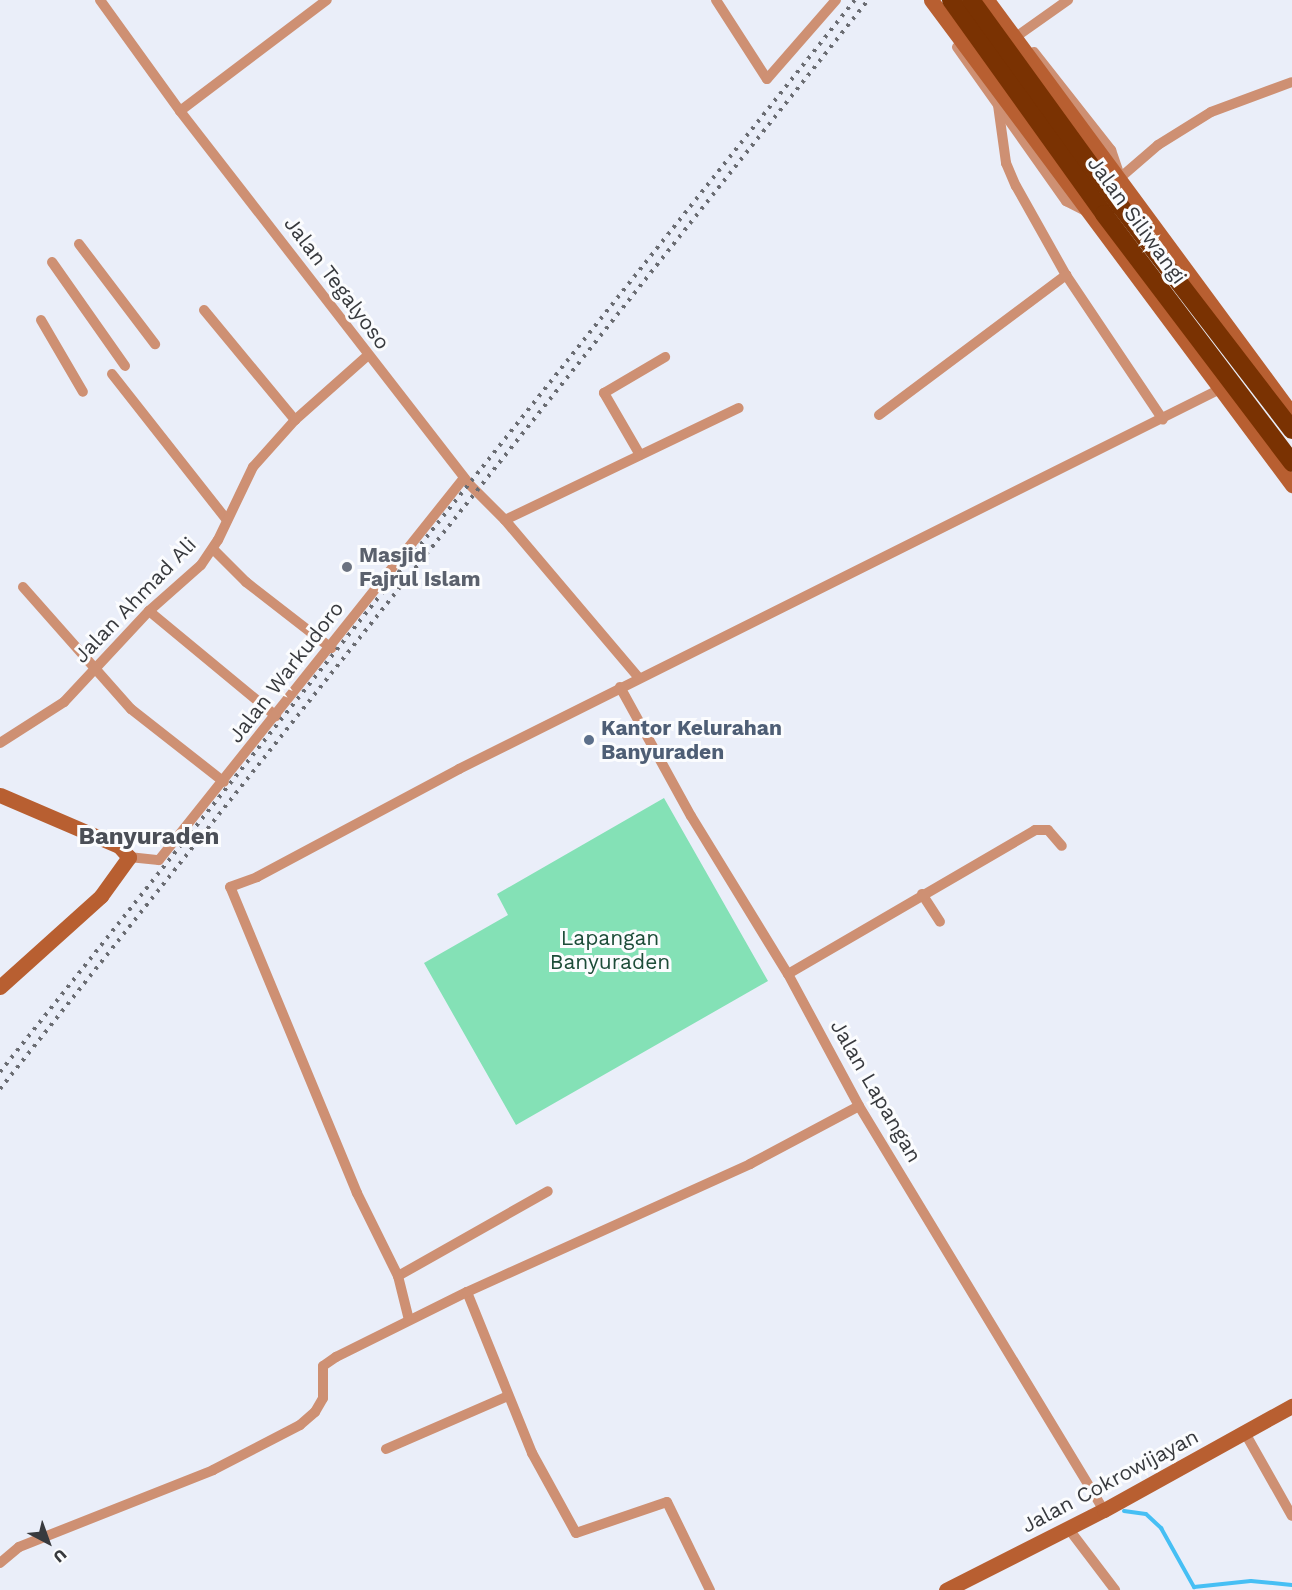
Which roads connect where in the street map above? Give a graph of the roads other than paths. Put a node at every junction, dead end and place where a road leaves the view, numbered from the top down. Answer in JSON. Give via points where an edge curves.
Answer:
{"nodes":[{"id":1,"x":100,"y":0,"type":"edge"},
{"id":2,"x":327,"y":0,"type":"edge"},
{"id":3,"x":716,"y":0,"type":"edge"},
{"id":4,"x":836,"y":0,"type":"edge"},
{"id":5,"x":951,"y":0,"type":"edge"},
{"id":6,"x":971,"y":0,"type":"edge"},
{"id":7,"x":987,"y":0,"type":"edge"},
{"id":8,"x":994,"y":0,"type":"edge"},
{"id":9,"x":1068,"y":0,"type":"edge"},
{"id":10,"x":928,"y":1,"type":"edge"},
{"id":11,"x":1020,"y":34,"type":"junction"},
{"id":12,"x":1292,"y":82,"type":"edge"},
{"id":13,"x":998,"y":105,"type":"junction"},
{"id":14,"x":180,"y":111,"type":"junction"},
{"id":15,"x":1101,"y":169,"type":"junction"},
{"id":16,"x":1121,"y":183,"type":"junction"},
{"id":17,"x":1080,"y":191,"type":"junction"},
{"id":18,"x":1090,"y":213,"type":"junction"},
{"id":19,"x":79,"y":244,"type":"dead end"},
{"id":20,"x":52,"y":262,"type":"dead end"},
{"id":21,"x":1066,"y":275,"type":"junction"},
{"id":22,"x":204,"y":309,"type":"dead end"},
{"id":23,"x":41,"y":320,"type":"dead end"},
{"id":24,"x":156,"y":344,"type":"dead end"},
{"id":25,"x":367,"y":356,"type":"junction"},
{"id":26,"x":665,"y":357,"type":"dead end"},
{"id":27,"x":125,"y":366,"type":"dead end"},
{"id":28,"x":112,"y":374,"type":"dead end"},
{"id":29,"x":1220,"y":389,"type":"junction"},
{"id":30,"x":83,"y":392,"type":"dead end"},
{"id":31,"x":739,"y":408,"type":"dead end"},
{"id":32,"x":1292,"y":414,"type":"edge"},
{"id":33,"x":879,"y":416,"type":"dead end"},
{"id":34,"x":295,"y":420,"type":"junction"},
{"id":35,"x":1163,"y":420,"type":"junction"},
{"id":36,"x":1292,"y":430,"type":"edge"},
{"id":37,"x":640,"y":455,"type":"junction"},
{"id":38,"x":1292,"y":463,"type":"edge"},
{"id":39,"x":464,"y":478,"type":"junction"},
{"id":40,"x":1292,"y":485,"type":"edge"},
{"id":41,"x":227,"y":520,"type":"junction"},
{"id":42,"x":505,"y":520,"type":"junction"},
{"id":43,"x":213,"y":549,"type":"junction"},
{"id":44,"x":23,"y":587,"type":"dead end"},
{"id":45,"x":149,"y":611,"type":"junction"},
{"id":46,"x":331,"y":648,"type":"junction"},
{"id":47,"x":93,"y":670,"type":"junction"},
{"id":48,"x":639,"y":678,"type":"junction"},
{"id":49,"x":620,"y":687,"type":"junction"},
{"id":50,"x":276,"y":716,"type":"junction"},
{"id":51,"x":0,"y":743,"type":"edge"},
{"id":52,"x":224,"y":782,"type":"junction"},
{"id":53,"x":0,"y":795,"type":"edge"},
{"id":54,"x":1062,"y":846,"type":"dead end"},
{"id":55,"x":129,"y":857,"type":"junction"},
{"id":56,"x":922,"y":894,"type":"junction"},
{"id":57,"x":940,"y":922,"type":"dead end"},
{"id":58,"x":788,"y":974,"type":"junction"},
{"id":59,"x":0,"y":987,"type":"edge"},
{"id":60,"x":859,"y":1106,"type":"junction"},
{"id":61,"x":548,"y":1191,"type":"dead end"},
{"id":62,"x":398,"y":1276,"type":"junction"},
{"id":63,"x":467,"y":1292,"type":"junction"},
{"id":64,"x":410,"y":1320,"type":"junction"},
{"id":65,"x":508,"y":1396,"type":"junction"},
{"id":66,"x":1292,"y":1406,"type":"edge"},
{"id":67,"x":1245,"y":1433,"type":"junction"},
{"id":68,"x":386,"y":1449,"type":"dead end"},
{"id":69,"x":1104,"y":1510,"type":"junction"},
{"id":70,"x":1292,"y":1516,"type":"edge"},
{"id":71,"x":1068,"y":1528,"type":"junction"},
{"id":72,"x":0,"y":1563,"type":"edge"},
{"id":73,"x":710,"y":1590,"type":"edge"},
{"id":74,"x":946,"y":1590,"type":"edge"},
{"id":75,"x":1115,"y":1590,"type":"edge"}],
"edges":[{"from":1,"to":14,"type":"street","name":"Jalan Tegalyoso"},
{"from":2,"to":14,"type":"street"},
{"from":3,"to":4,"type":"street","via":[[767,80]]},
{"from":5,"to":17,"type":"highway","name":"Jalan Siliwangi"},
{"from":6,"to":15,"type":"highway","name":"Jalan Siliwangi"},
{"from":7,"to":15,"type":"street"},
{"from":8,"to":11,"type":"street"},
{"from":9,"to":11,"type":"street"},
{"from":10,"to":13,"type":"street"},
{"from":10,"to":17,"type":"street"},
{"from":11,"to":16,"type":"street","via":[[1111,150]]},
{"from":12,"to":16,"type":"street","via":[[1211,112],[1158,146]]},
{"from":13,"to":18,"type":"street","via":[[1066,201]]},
{"from":13,"to":21,"type":"street","via":[[1006,163]]},
{"from":14,"to":25,"type":"street","name":"Jalan Tegalyoso"},
{"from":15,"to":16,"type":"street"},
{"from":15,"to":36,"type":"highway","name":"Jalan Siliwangi"},
{"from":16,"to":32,"type":"street"},
{"from":17,"to":18,"type":"street"},
{"from":17,"to":38,"type":"highway","name":"Jalan Siliwangi"},
{"from":18,"to":29,"type":"street"},
{"from":19,"to":24,"type":"street"},
{"from":20,"to":27,"type":"street"},
{"from":21,"to":33,"type":"street"},
{"from":21,"to":35,"type":"street"},
{"from":22,"to":34,"type":"street"},
{"from":23,"to":30,"type":"street"},
{"from":25,"to":34,"type":"street","name":"Jalan Ahmad Ali"},
{"from":25,"to":39,"type":"street","name":"Jalan Tegalyoso"},
{"from":26,"to":37,"type":"street","via":[[604,393]]},
{"from":28,"to":41,"type":"street"},
{"from":29,"to":35,"type":"street"},
{"from":29,"to":40,"type":"street"},
{"from":31,"to":37,"type":"street"},
{"from":34,"to":41,"type":"street","name":"Jalan Ahmad Ali","via":[[253,467]]},
{"from":35,"to":48,"type":"street"},
{"from":37,"to":42,"type":"street"},
{"from":39,"to":42,"type":"street","name":"Jalan Tegalyoso"},
{"from":39,"to":46,"type":"street","name":"Jalan Warkudoro"},
{"from":41,"to":43,"type":"street","name":"Jalan Ahmad Ali"},
{"from":42,"to":48,"type":"street","name":"Jalan Tegalyoso"},
{"from":43,"to":45,"type":"street","name":"Jalan Ahmad Ali","via":[[201,565]]},
{"from":43,"to":46,"type":"street","via":[[246,582]]},
{"from":44,"to":47,"type":"street"},
{"from":45,"to":47,"type":"street","name":"Jalan Ahmad Ali"},
{"from":45,"to":50,"type":"street"},
{"from":46,"to":50,"type":"street","name":"Jalan Warkudoro"},
{"from":47,"to":51,"type":"street","name":"Jalan Ahmad Ali","via":[[46,717]]},
{"from":47,"to":52,"type":"street","via":[[159,734]]},
{"from":48,"to":49,"type":"street"},
{"from":49,"to":58,"type":"street","name":"Jalan Lapangan","via":[[686,807]]},
{"from":49,"to":62,"type":"street","via":[[439,777],[257,877],[230,887],[357,1193]]},
{"from":50,"to":52,"type":"street","name":"Jalan Warkudoro"},
{"from":52,"to":55,"type":"street","name":"Jalan Warkudoro","via":[[159,860]]},
{"from":53,"to":55,"type":"street","via":[[119,846]]},
{"from":54,"to":56,"type":"street","via":[[1048,830],[1035,830]]},
{"from":55,"to":59,"type":"street","via":[[101,897]]},
{"from":56,"to":57,"type":"street"},
{"from":56,"to":58,"type":"street"},
{"from":58,"to":60,"type":"street","name":"Jalan Lapangan"},
{"from":60,"to":63,"type":"street","via":[[750,1164]]},
{"from":60,"to":69,"type":"street","name":"Jalan Lapangan"},
{"from":61,"to":62,"type":"street"},
{"from":62,"to":64,"type":"street"},
{"from":63,"to":64,"type":"street"},
{"from":63,"to":65,"type":"street"},
{"from":64,"to":72,"type":"street","via":[[327,1362],[322,1371],[323,1398],[300,1425],[213,1470],[19,1547]]},
{"from":65,"to":68,"type":"street"},
{"from":65,"to":73,"type":"street","via":[[532,1453],[576,1533],[667,1502]]},
{"from":66,"to":67,"type":"street","name":"Jalan Cokrowijayan"},
{"from":67,"to":69,"type":"street","name":"Jalan Cokrowijayan"},
{"from":67,"to":70,"type":"street"},
{"from":69,"to":71,"type":"street","name":"Jalan Cokrowijayan"},
{"from":71,"to":74,"type":"street","name":"Jalan Cokrowijayan"},
{"from":71,"to":75,"type":"street"}]}
